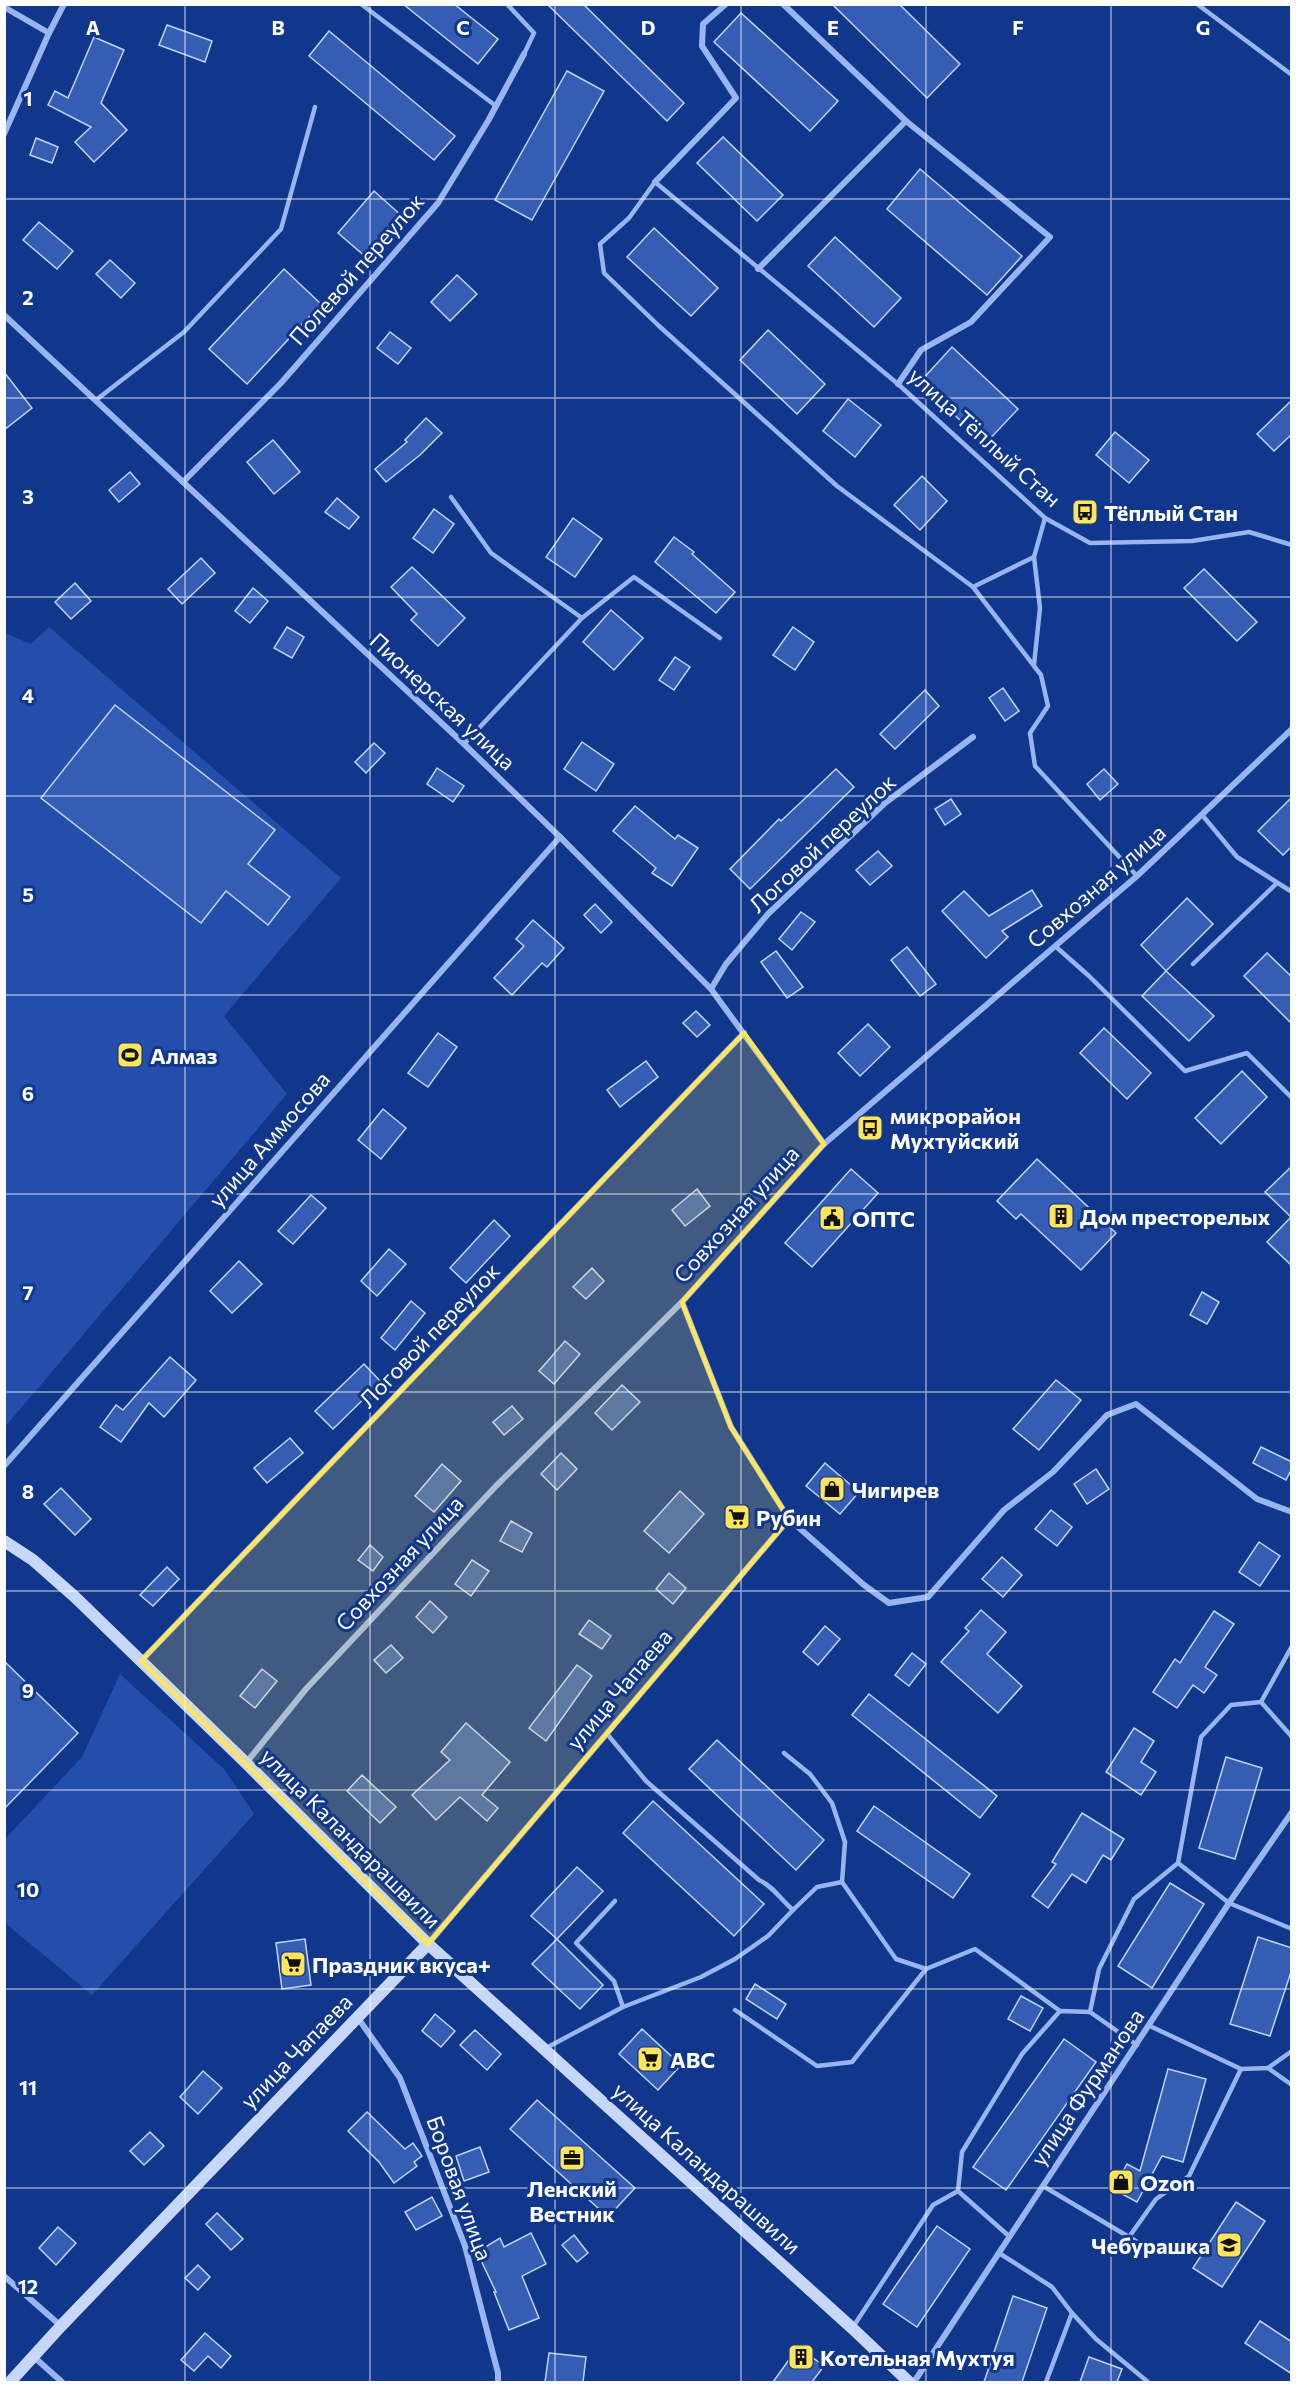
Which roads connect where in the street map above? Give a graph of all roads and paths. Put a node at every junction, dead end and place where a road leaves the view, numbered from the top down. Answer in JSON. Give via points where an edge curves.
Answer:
{"nodes":[{"id":1,"x":64,"y":4,"type":"edge"},
{"id":2,"x":361,"y":4,"type":"edge"},
{"id":3,"x":507,"y":4,"type":"edge"},
{"id":4,"x":726,"y":4,"type":"edge"},
{"id":5,"x":783,"y":4,"type":"edge"},
{"id":6,"x":1197,"y":4,"type":"edge"},
{"id":7,"x":4,"y":7,"type":"edge"},
{"id":8,"x":49,"y":33,"type":"junction"},
{"id":9,"x":524,"y":54,"type":"joint"},
{"id":10,"x":1292,"y":75,"type":"edge"},
{"id":11,"x":496,"y":106,"type":"junction"},
{"id":12,"x":315,"y":107,"type":"dead end"},
{"id":13,"x":906,"y":121,"type":"junction"},
{"id":14,"x":4,"y":134,"type":"edge"},
{"id":15,"x":655,"y":182,"type":"junction"},
{"id":16,"x":758,"y":269,"type":"junction"},
{"id":17,"x":4,"y":315,"type":"edge"},
{"id":18,"x":898,"y":384,"type":"junction"},
{"id":19,"x":96,"y":400,"type":"junction"},
{"id":20,"x":183,"y":482,"type":"junction"},
{"id":21,"x":451,"y":497,"type":"dead end"},
{"id":22,"x":1045,"y":518,"type":"junction"},
{"id":23,"x":1292,"y":545,"type":"edge"},
{"id":24,"x":1034,"y":557,"type":"junction"},
{"id":25,"x":973,"y":587,"type":"junction"},
{"id":26,"x":582,"y":618,"type":"junction"},
{"id":27,"x":720,"y":638,"type":"dead end"},
{"id":28,"x":1034,"y":665,"type":"junction"},
{"id":29,"x":1292,"y":729,"type":"edge"},
{"id":30,"x":973,"y":737,"type":"dead end"},
{"id":31,"x":464,"y":744,"type":"junction"},
{"id":32,"x":1203,"y":816,"type":"junction"},
{"id":33,"x":560,"y":837,"type":"junction"},
{"id":34,"x":1137,"y":876,"type":"junction"},
{"id":35,"x":1278,"y":883,"type":"junction"},
{"id":36,"x":1292,"y":892,"type":"edge"},
{"id":37,"x":1055,"y":946,"type":"junction"},
{"id":38,"x":1193,"y":964,"type":"dead end"},
{"id":39,"x":711,"y":989,"type":"junction"},
{"id":40,"x":744,"y":1033,"type":"junction"},
{"id":41,"x":1292,"y":1098,"type":"edge"},
{"id":42,"x":824,"y":1144,"type":"junction"},
{"id":43,"x":682,"y":1302,"type":"junction"},
{"id":44,"x":4,"y":1466,"type":"edge"},
{"id":45,"x":1292,"y":1512,"type":"edge"},
{"id":46,"x":789,"y":1519,"type":"junction"},
{"id":47,"x":4,"y":1541,"type":"edge"},
{"id":48,"x":1292,"y":1646,"type":"edge"},
{"id":49,"x":141,"y":1661,"type":"junction"},
{"id":50,"x":1261,"y":1702,"type":"junction"},
{"id":51,"x":608,"y":1735,"type":"junction"},
{"id":52,"x":1292,"y":1737,"type":"edge"},
{"id":53,"x":784,"y":1753,"type":"dead end"},
{"id":54,"x":246,"y":1762,"type":"junction"},
{"id":55,"x":1292,"y":1812,"type":"edge"},
{"id":56,"x":1178,"y":1863,"type":"junction"},
{"id":57,"x":842,"y":1882,"type":"junction"},
{"id":58,"x":615,"y":1901,"type":"dead end"},
{"id":59,"x":1229,"y":1903,"type":"junction"},
{"id":60,"x":793,"y":1910,"type":"junction"},
{"id":61,"x":1292,"y":1929,"type":"edge"},
{"id":62,"x":428,"y":1944,"type":"junction"},
{"id":63,"x":926,"y":1969,"type":"junction"},
{"id":64,"x":623,"y":2007,"type":"junction"},
{"id":65,"x":735,"y":2010,"type":"dead end"},
{"id":66,"x":1060,"y":2010,"type":"junction"},
{"id":67,"x":1090,"y":2012,"type":"junction"},
{"id":68,"x":358,"y":2017,"type":"junction"},
{"id":69,"x":1149,"y":2026,"type":"junction"},
{"id":70,"x":1137,"y":2045,"type":"junction"},
{"id":71,"x":544,"y":2048,"type":"junction"},
{"id":72,"x":1292,"y":2051,"type":"edge"},
{"id":73,"x":1268,"y":2068,"type":"junction"},
{"id":74,"x":1241,"y":2069,"type":"junction"},
{"id":75,"x":1292,"y":2085,"type":"edge"},
{"id":76,"x":1043,"y":2186,"type":"junction"},
{"id":77,"x":958,"y":2191,"type":"junction"},
{"id":78,"x":1010,"y":2237,"type":"junction"},
{"id":79,"x":1129,"y":2237,"type":"junction"},
{"id":80,"x":1152,"y":2251,"type":"dead end"},
{"id":81,"x":999,"y":2253,"type":"junction"},
{"id":82,"x":4,"y":2276,"type":"edge"},
{"id":83,"x":1072,"y":2313,"type":"junction"},
{"id":84,"x":61,"y":2326,"type":"junction"},
{"id":85,"x":852,"y":2328,"type":"junction"},
{"id":86,"x":34,"y":2357,"type":"junction"},
{"id":87,"x":1145,"y":2381,"type":"edge"},
{"id":88,"x":10,"y":2382,"type":"edge"},
{"id":89,"x":62,"y":2382,"type":"edge"},
{"id":90,"x":498,"y":2382,"type":"edge"},
{"id":91,"x":909,"y":2382,"type":"edge"},
{"id":92,"x":914,"y":2382,"type":"edge"},
{"id":93,"x":1046,"y":2382,"type":"edge"}],
"edges":[{"from":1,"to":8,"type":"street"},
{"from":2,"to":11,"type":"lane"},
{"from":3,"to":9,"type":"lane","via":[[534,33]]},
{"from":4,"to":15,"type":"street","via":[[703,24],[702,46],[736,98]]},
{"from":5,"to":13,"type":"street"},
{"from":6,"to":10,"type":"lane"},
{"from":7,"to":8,"type":"street"},
{"from":8,"to":14,"type":"street"},
{"from":9,"to":11,"type":"street","name":"Полевой переулок"},
{"from":11,"to":20,"type":"street","name":"Полевой переулок","via":[[438,203],[281,383]]},
{"from":12,"to":19,"type":"lane","via":[[280,229],[184,332]]},
{"from":13,"to":16,"type":"street"},
{"from":13,"to":18,"type":"street","via":[[1050,237],[971,322],[921,350]]},
{"from":15,"to":16,"type":"lane","name":"улица Тёплый Стан"},
{"from":15,"to":25,"type":"lane","via":[[629,218],[600,244],[604,273],[837,486]]},
{"from":16,"to":18,"type":"lane","name":"улица Тёплый Стан"},
{"from":17,"to":19,"type":"street","name":"Пионерская улица"},
{"from":18,"to":22,"type":"lane","name":"улица Тёплый Стан"},
{"from":19,"to":20,"type":"street","name":"Пионерская улица"},
{"from":20,"to":31,"type":"street","name":"Пионерская улица"},
{"from":21,"to":26,"type":"lane","via":[[490,552]]},
{"from":22,"to":23,"type":"lane","name":"улица Тёплый Стан","via":[[1090,543],[1192,541],[1249,532]]},
{"from":22,"to":24,"type":"lane"},
{"from":24,"to":25,"type":"lane"},
{"from":24,"to":28,"type":"lane","via":[[1041,608]]},
{"from":25,"to":28,"type":"lane"},
{"from":26,"to":27,"type":"lane","via":[[634,577]]},
{"from":26,"to":31,"type":"lane"},
{"from":28,"to":34,"type":"lane","via":[[1041,675],[1048,706],[1030,734],[1035,766]]},
{"from":29,"to":32,"type":"street","name":"Совхозная улица"},
{"from":30,"to":39,"type":"street","name":"Логовой переулок","via":[[885,803],[768,914],[726,964]]},
{"from":31,"to":33,"type":"street","name":"Пионерская улица"},
{"from":32,"to":34,"type":"street","name":"Совхозная улица"},
{"from":32,"to":35,"type":"lane","via":[[1237,857]]},
{"from":33,"to":39,"type":"street","name":"Пионерская улица"},
{"from":33,"to":44,"type":"street","name":"улица Аммосова"},
{"from":34,"to":37,"type":"street","name":"Совхозная улица"},
{"from":35,"to":36,"type":"lane"},
{"from":35,"to":38,"type":"lane"},
{"from":37,"to":41,"type":"lane","via":[[1185,1071],[1247,1053]]},
{"from":37,"to":42,"type":"street","name":"Совхозная улица"},
{"from":39,"to":40,"type":"street","name":"Пионерская улица"},
{"from":40,"to":42,"type":"street","name":"Пионерская улица"},
{"from":40,"to":49,"type":"street","name":"Логовой переулок"},
{"from":42,"to":43,"type":"street","name":"Совхозная улица"},
{"from":43,"to":46,"type":"street","via":[[731,1427]]},
{"from":43,"to":54,"type":"street","name":"Совхозная улица","via":[[496,1486],[306,1689]]},
{"from":45,"to":46,"type":"street","via":[[1257,1499],[1136,1404],[1107,1415],[1053,1472],[1004,1510],[928,1597],[889,1602]]},
{"from":46,"to":51,"type":"street","name":"улица Чапаева"},
{"from":47,"to":49,"type":"main road","name":"улица Каландарашвили","via":[[33,1560]]},
{"from":48,"to":50,"type":"lane"},
{"from":49,"to":54,"type":"main road","name":"улица Каландарашвили"},
{"from":50,"to":52,"type":"lane"},
{"from":50,"to":56,"type":"lane","via":[[1230,1705],[1202,1737]]},
{"from":51,"to":60,"type":"lane","via":[[646,1781],[759,1880],[770,1885]]},
{"from":51,"to":62,"type":"street","name":"улица Чапаева"},
{"from":53,"to":57,"type":"lane","via":[[810,1774],[832,1803],[845,1842]]},
{"from":54,"to":62,"type":"main road","name":"улица Каландарашвили"},
{"from":55,"to":59,"type":"street","name":"улица Фурманова"},
{"from":56,"to":59,"type":"lane"},
{"from":56,"to":67,"type":"lane","via":[[1134,1899],[1099,1969]]},
{"from":57,"to":60,"type":"lane","via":[[817,1887]]},
{"from":57,"to":63,"type":"lane","via":[[896,1959]]},
{"from":58,"to":64,"type":"lane","via":[[576,1943],[614,1981]]},
{"from":59,"to":61,"type":"lane"},
{"from":59,"to":69,"type":"street","name":"улица Фурманова"},
{"from":60,"to":64,"type":"lane","via":[[768,1936],[735,1959],[701,1977]]},
{"from":62,"to":68,"type":"main road","name":"улица Чапаева"},
{"from":62,"to":71,"type":"main road","name":"улица Каландарашвили"},
{"from":63,"to":65,"type":"lane","via":[[852,2062],[817,2066]]},
{"from":63,"to":66,"type":"lane","via":[[975,1949]]},
{"from":64,"to":71,"type":"lane"},
{"from":66,"to":67,"type":"lane"},
{"from":66,"to":77,"type":"lane","via":[[1022,2054],[962,2152]]},
{"from":67,"to":70,"type":"lane"},
{"from":68,"to":84,"type":"main road","name":"улица Чапаева"},
{"from":68,"to":90,"type":"street","name":"Боровая улица","via":[[400,2078],[465,2246]]},
{"from":69,"to":70,"type":"street","name":"улица Фурманова"},
{"from":69,"to":74,"type":"lane"},
{"from":70,"to":76,"type":"street","name":"улица Фурманова"},
{"from":71,"to":85,"type":"main road","name":"улица Каландарашвили"},
{"from":72,"to":73,"type":"lane"},
{"from":73,"to":74,"type":"lane"},
{"from":73,"to":75,"type":"lane"},
{"from":74,"to":79,"type":"lane","via":[[1189,2176],[1156,2199]]},
{"from":76,"to":78,"type":"street","name":"улица Фурманова"},
{"from":76,"to":79,"type":"lane"},
{"from":77,"to":78,"type":"lane"},
{"from":77,"to":85,"type":"lane","via":[[933,2205]]},
{"from":78,"to":81,"type":"street","name":"улица Фурманова"},
{"from":79,"to":80,"type":"lane"},
{"from":81,"to":83,"type":"lane","via":[[1052,2287]]},
{"from":81,"to":92,"type":"street","name":"улица Фурманова"},
{"from":82,"to":84,"type":"street"},
{"from":83,"to":87,"type":"lane"},
{"from":83,"to":93,"type":"lane"},
{"from":84,"to":86,"type":"main road","name":"улица Чапаева"},
{"from":85,"to":91,"type":"main road","name":"улица Каландарашвили"},
{"from":86,"to":88,"type":"main road","name":"улица Чапаева"},
{"from":86,"to":89,"type":"street"}]}
